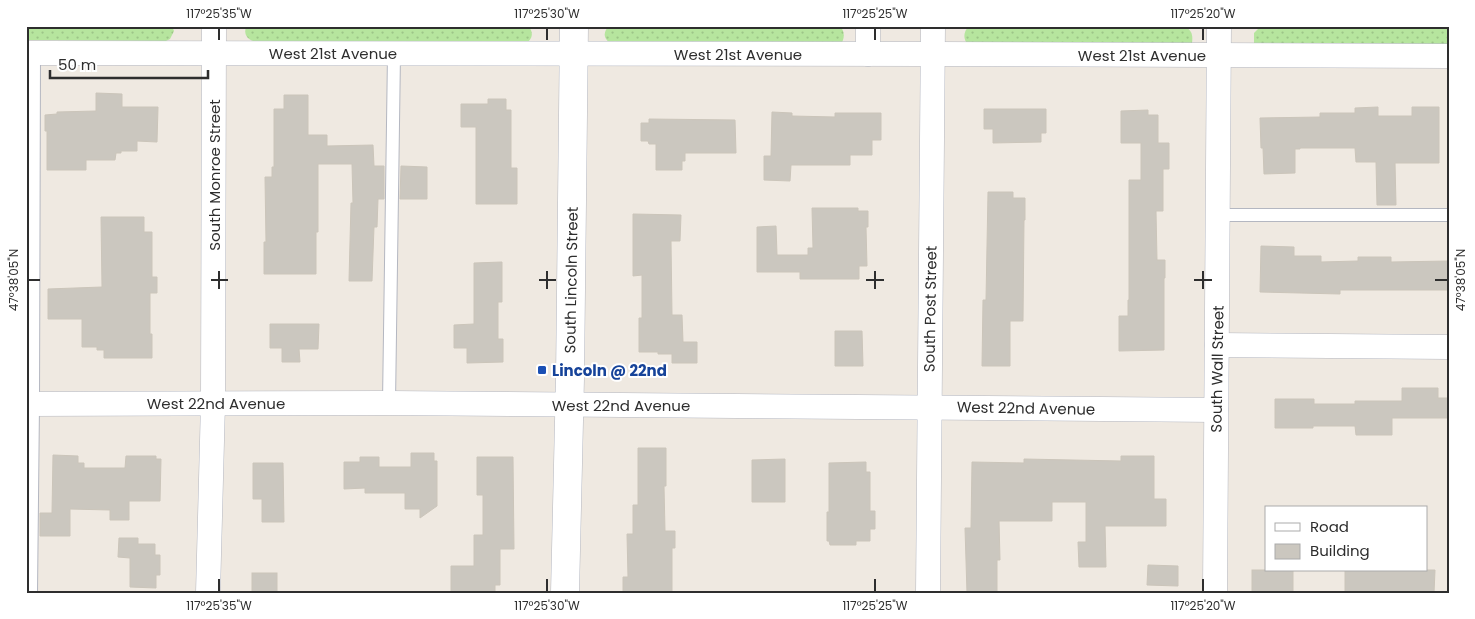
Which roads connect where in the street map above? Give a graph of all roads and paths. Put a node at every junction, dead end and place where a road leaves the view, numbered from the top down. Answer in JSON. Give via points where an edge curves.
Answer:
{"nodes":[{"id":1,"x":214,"y":26,"type":"edge"},
{"id":2,"x":574,"y":26,"type":"edge"},
{"id":3,"x":868,"y":26,"type":"edge"},
{"id":4,"x":933,"y":26,"type":"edge"},
{"id":5,"x":1219,"y":26,"type":"edge"},
{"id":6,"x":30,"y":53,"type":"edge"},
{"id":7,"x":215,"y":53,"type":"junction"},
{"id":8,"x":394,"y":54,"type":"junction"},
{"id":9,"x":574,"y":54,"type":"junction"},
{"id":10,"x":868,"y":54,"type":"junction"},
{"id":11,"x":933,"y":54,"type":"junction"},
{"id":12,"x":1219,"y":56,"type":"junction"},
{"id":13,"x":1449,"y":56,"type":"edge"},
{"id":14,"x":1218,"y":215,"type":"junction"},
{"id":15,"x":1449,"y":215,"type":"edge"},
{"id":16,"x":1217,"y":345,"type":"junction"},
{"id":17,"x":1449,"y":347,"type":"edge"},
{"id":18,"x":213,"y":403,"type":"junction"},
{"id":19,"x":389,"y":403,"type":"junction"},
{"id":20,"x":30,"y":404,"type":"edge"},
{"id":21,"x":570,"y":405,"type":"junction"},
{"id":22,"x":929,"y":407,"type":"junction"},
{"id":23,"x":1216,"y":410,"type":"junction"},
{"id":24,"x":31,"y":593,"type":"edge"},
{"id":25,"x":208,"y":593,"type":"edge"},
{"id":26,"x":565,"y":593,"type":"edge"},
{"id":27,"x":928,"y":593,"type":"edge"},
{"id":28,"x":1215,"y":593,"type":"edge"}],
"edges":[{"from":1,"to":7,"type":"street","name":"South Monroe Street"},
{"from":2,"to":9,"type":"street","name":"South Lincoln Street"},
{"from":3,"to":10,"type":"street"},
{"from":4,"to":11,"type":"street","name":"South Post Street"},
{"from":5,"to":12,"type":"street","name":"South Wall Street"},
{"from":6,"to":7,"type":"street","name":"West 21st Avenue"},
{"from":6,"to":20,"type":"lane"},
{"from":7,"to":8,"type":"street","name":"West 21st Avenue"},
{"from":7,"to":18,"type":"street","name":"South Monroe Street"},
{"from":8,"to":9,"type":"street","name":"West 21st Avenue"},
{"from":8,"to":19,"type":"lane"},
{"from":9,"to":10,"type":"street","name":"West 21st Avenue"},
{"from":9,"to":21,"type":"street","name":"South Lincoln Street"},
{"from":10,"to":11,"type":"street","name":"West 21st Avenue"},
{"from":11,"to":12,"type":"street","name":"West 21st Avenue"},
{"from":11,"to":22,"type":"street","name":"South Post Street"},
{"from":12,"to":13,"type":"street","name":"West 21st Avenue"},
{"from":12,"to":14,"type":"street","name":"South Wall Street"},
{"from":14,"to":15,"type":"lane"},
{"from":14,"to":16,"type":"street","name":"South Wall Street"},
{"from":16,"to":17,"type":"street"},
{"from":16,"to":23,"type":"street","name":"South Wall Street"},
{"from":18,"to":19,"type":"street","name":"West 22nd Avenue"},
{"from":18,"to":20,"type":"street","name":"West 22nd Avenue"},
{"from":18,"to":25,"type":"street","name":"South Monroe Street"},
{"from":19,"to":21,"type":"street","name":"West 22nd Avenue"},
{"from":20,"to":24,"type":"lane"},
{"from":21,"to":22,"type":"street","name":"West 22nd Avenue"},
{"from":21,"to":26,"type":"street","name":"South Lincoln Street"},
{"from":22,"to":23,"type":"street","name":"West 22nd Avenue"},
{"from":22,"to":27,"type":"street","name":"South Post Street"},
{"from":23,"to":28,"type":"street","name":"South Wall Street"}]}
